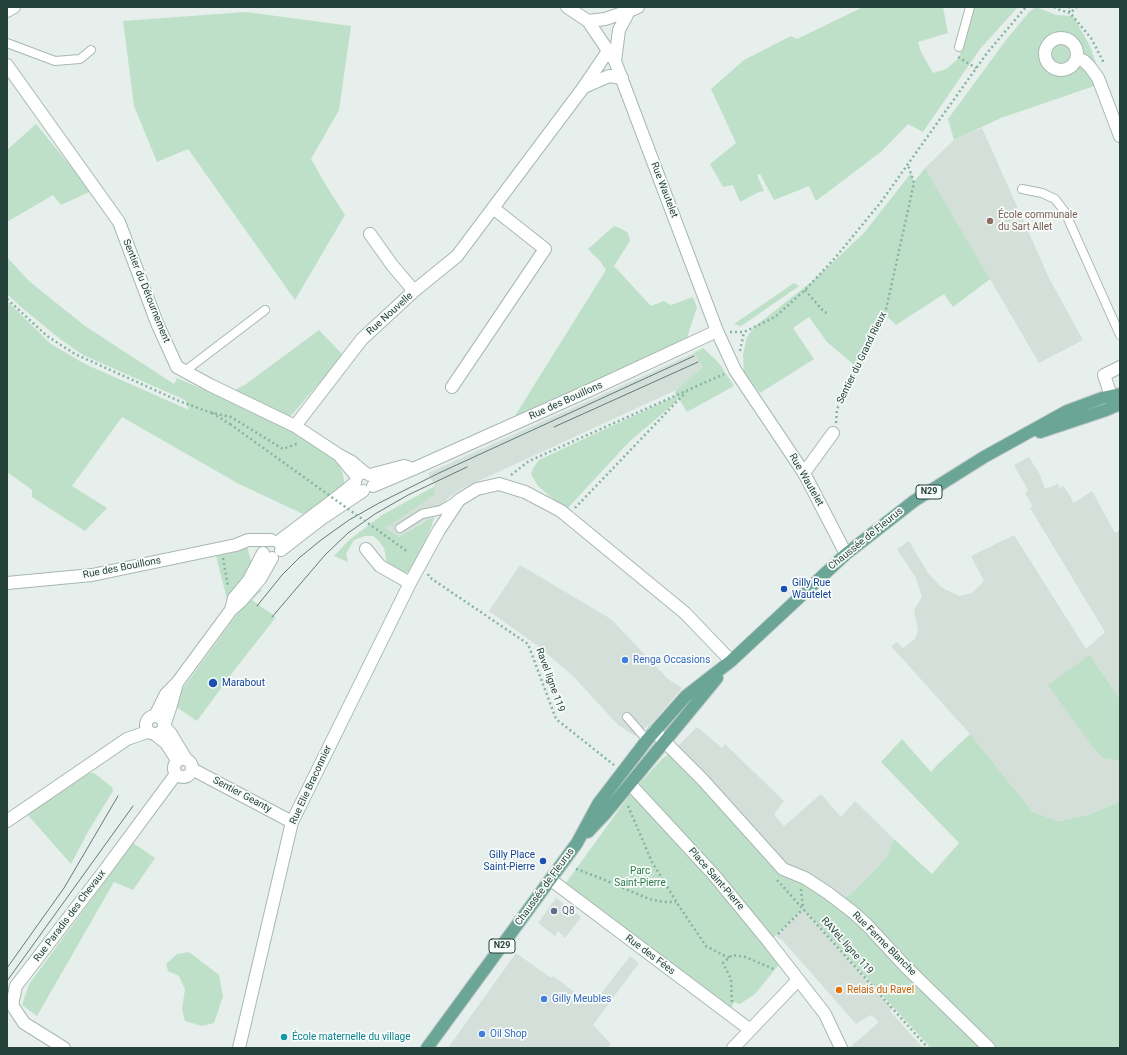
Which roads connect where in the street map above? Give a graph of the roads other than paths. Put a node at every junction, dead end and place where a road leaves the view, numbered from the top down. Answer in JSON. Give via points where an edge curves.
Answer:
{"nodes":[{"id":1,"x":14,"y":7,"type":"edge"},
{"id":2,"x":568,"y":7,"type":"edge"},
{"id":3,"x":970,"y":7,"type":"edge"},
{"id":4,"x":634,"y":9,"type":"edge"},
{"id":5,"x":7,"y":11,"type":"edge"},
{"id":6,"x":588,"y":21,"type":"junction"},
{"id":7,"x":7,"y":43,"type":"edge"},
{"id":8,"x":959,"y":47,"type":"dead end"},
{"id":9,"x":91,"y":50,"type":"dead end"},
{"id":10,"x":612,"y":56,"type":"junction"},
{"id":11,"x":1077,"y":58,"type":"dead end"},
{"id":12,"x":7,"y":65,"type":"edge"},
{"id":13,"x":622,"y":78,"type":"junction"},
{"id":14,"x":583,"y":88,"type":"junction"},
{"id":15,"x":1120,"y":136,"type":"edge"},
{"id":16,"x":1022,"y":189,"type":"dead end"},
{"id":17,"x":493,"y":208,"type":"junction"},
{"id":18,"x":370,"y":234,"type":"dead end"},
{"id":19,"x":414,"y":291,"type":"junction"},
{"id":20,"x":265,"y":310,"type":"dead end"},
{"id":21,"x":717,"y":331,"type":"junction"},
{"id":22,"x":1120,"y":335,"type":"edge"},
{"id":23,"x":1120,"y":367,"type":"edge"},
{"id":24,"x":185,"y":371,"type":"junction"},
{"id":25,"x":452,"y":387,"type":"dead end"},
{"id":26,"x":1117,"y":398,"type":"edge"},
{"id":27,"x":294,"y":426,"type":"junction"},
{"id":28,"x":833,"y":433,"type":"road end"},
{"id":29,"x":804,"y":473,"type":"junction"},
{"id":30,"x":364,"y":481,"type":"junction"},
{"id":31,"x":459,"y":500,"type":"junction"},
{"id":32,"x":400,"y":528,"type":"dead end"},
{"id":33,"x":271,"y":548,"type":"junction"},
{"id":34,"x":366,"y":549,"type":"dead end"},
{"id":35,"x":846,"y":554,"type":"junction"},
{"id":36,"x":7,"y":583,"type":"edge"},
{"id":37,"x":410,"y":583,"type":"junction"},
{"id":38,"x":731,"y":661,"type":"junction"},
{"id":39,"x":177,"y":683,"type":"junction"},
{"id":40,"x":155,"y":716,"type":"junction"},
{"id":41,"x":627,"y":717,"type":"dead end"},
{"id":42,"x":156,"y":731,"type":"junction"},
{"id":43,"x":651,"y":736,"type":"junction"},
{"id":44,"x":664,"y":741,"type":"junction"},
{"id":45,"x":185,"y":763,"type":"junction"},
{"id":46,"x":176,"y":774,"type":"junction"},
{"id":47,"x":630,"y":784,"type":"junction"},
{"id":48,"x":7,"y":821,"type":"edge"},
{"id":49,"x":292,"y":822,"type":"junction"},
{"id":50,"x":577,"y":843,"type":"junction"},
{"id":51,"x":550,"y":880,"type":"junction"},
{"id":52,"x":798,"y":980,"type":"junction"},
{"id":53,"x":749,"y":1029,"type":"junction"},
{"id":54,"x":64,"y":1048,"type":"edge"},
{"id":55,"x":239,"y":1048,"type":"edge"},
{"id":56,"x":427,"y":1048,"type":"edge"},
{"id":57,"x":732,"y":1048,"type":"edge"},
{"id":58,"x":841,"y":1048,"type":"edge"},
{"id":59,"x":989,"y":1048,"type":"edge"}],
"edges":[{"from":1,"to":5,"type":"street"},
{"from":2,"to":6,"type":"street"},
{"from":3,"to":8,"type":"lane"},
{"from":4,"to":6,"type":"street","via":[[605,19]]},
{"from":4,"to":10,"type":"street","via":[[619,30]]},
{"from":6,"to":10,"type":"street","name":"Rue Wautelet"},
{"from":7,"to":9,"type":"lane","via":[[55,61],[80,59]]},
{"from":10,"to":13,"type":"street","name":"Rue Wautelet"},
{"from":10,"to":14,"type":"street","name":"Rue Nouvelle"},
{"from":11,"to":15,"type":"street","via":[[1084,61],[1098,78]]},
{"from":12,"to":24,"type":"street","name":"Sentier du Détournement","via":[[118,222],[177,367]]},
{"from":13,"to":14,"type":"street","via":[[609,76]]},
{"from":13,"to":21,"type":"street","name":"Rue Wautelet"},
{"from":14,"to":17,"type":"street","name":"Rue Nouvelle"},
{"from":16,"to":22,"type":"lane","via":[[1055,199],[1065,212]]},
{"from":17,"to":19,"type":"street","name":"Rue Nouvelle","via":[[457,256]]},
{"from":17,"to":25,"type":"street","via":[[545,249]]},
{"from":18,"to":19,"type":"street"},
{"from":19,"to":27,"type":"street","name":"Rue Nouvelle","via":[[362,339]]},
{"from":20,"to":24,"type":"lane"},
{"from":21,"to":29,"type":"street","name":"Rue Wautelet","via":[[735,370]]},
{"from":21,"to":30,"type":"street","name":"Rue des Bouillons","via":[[413,468]]},
{"from":23,"to":26,"type":"street","via":[[1104,375]]},
{"from":24,"to":27,"type":"street","name":"Sentier du Détournement"},
{"from":26,"to":35,"type":"main road","name":"Chaussée de Fleurus","number":"N29","via":[[1067,411],[984,457],[914,501]]},
{"from":27,"to":30,"type":"street","name":"Sentier du Détournement","via":[[352,462]]},
{"from":28,"to":29,"type":"street"},
{"from":29,"to":35,"type":"street","name":"Rue Wautelet"},
{"from":30,"to":33,"type":"street","name":"Rue des Bouillons","via":[[321,519]]},
{"from":31,"to":32,"type":"lane","via":[[441,510],[422,514]]},
{"from":31,"to":37,"type":"street","name":"Rue Elie Braconnier"},
{"from":31,"to":38,"type":"street","name":"Rue Elie Braconnier","via":[[477,489],[499,484],[526,492],[561,511],[685,613]]},
{"from":33,"to":36,"type":"street","name":"Rue des Bouillons","via":[[236,545],[92,575]]},
{"from":33,"to":39,"type":"street","via":[[234,598],[231,610]]},
{"from":34,"to":37,"type":"street","via":[[380,566]]},
{"from":35,"to":38,"type":"main road","name":"Chaussée de Fleurus","number":"N29"},
{"from":37,"to":49,"type":"street","name":"Rue Elie Braconnier"},
{"from":38,"to":43,"type":"main road","name":"Chaussée de Fleurus","number":"N29","via":[[686,696]]},
{"from":38,"to":44,"type":"main road","name":"Chaussée de Fleurus","number":"N29"},
{"from":39,"to":40,"type":"street","via":[[166,694]]},
{"from":39,"to":42,"type":"street","via":[[171,705]]},
{"from":40,"to":42,"type":"street","via":[[162,720]]},
{"from":40,"to":42,"type":"street","via":[[149,718],[146,729]]},
{"from":41,"to":43,"type":"lane"},
{"from":42,"to":45,"type":"street","name":"Sentier Geanty"},
{"from":42,"to":48,"type":"street","via":[[127,739]]},
{"from":43,"to":44,"type":"street","name":"Rue Ferme Blanche"},
{"from":43,"to":50,"type":"main road","name":"Chaussée de Fleurus","number":"N29","via":[[598,804]]},
{"from":44,"to":47,"type":"main road","name":"Chaussée de Fleurus","number":"N29"},
{"from":44,"to":59,"type":"street","name":"Rue Ferme Blanche","via":[[783,869],[828,892],[868,926]]},
{"from":45,"to":46,"type":"street","via":[[174,765]]},
{"from":45,"to":46,"type":"street","via":[[190,774],[184,777]]},
{"from":45,"to":49,"type":"street","name":"Sentier Geanty"},
{"from":46,"to":54,"type":"street","name":"Rue Paradis des Chevaux","via":[[16,986],[12,1005],[24,1022]]},
{"from":47,"to":50,"type":"main road","name":"Chaussée de Fleurus","number":"N29"},
{"from":47,"to":52,"type":"street","name":"Place Saint-Pierre","via":[[714,875]]},
{"from":49,"to":55,"type":"street","name":"Rue Elie Braconnier"},
{"from":50,"to":51,"type":"main road","name":"Chaussée de Fleurus","number":"N29"},
{"from":51,"to":53,"type":"street","name":"Rue des Fées"},
{"from":51,"to":56,"type":"main road","name":"Chaussée de Fleurus","number":"N29"},
{"from":52,"to":53,"type":"street"},
{"from":52,"to":58,"type":"street","name":"Place Saint-Pierre","via":[[825,1014]]},
{"from":53,"to":57,"type":"street"}]}
